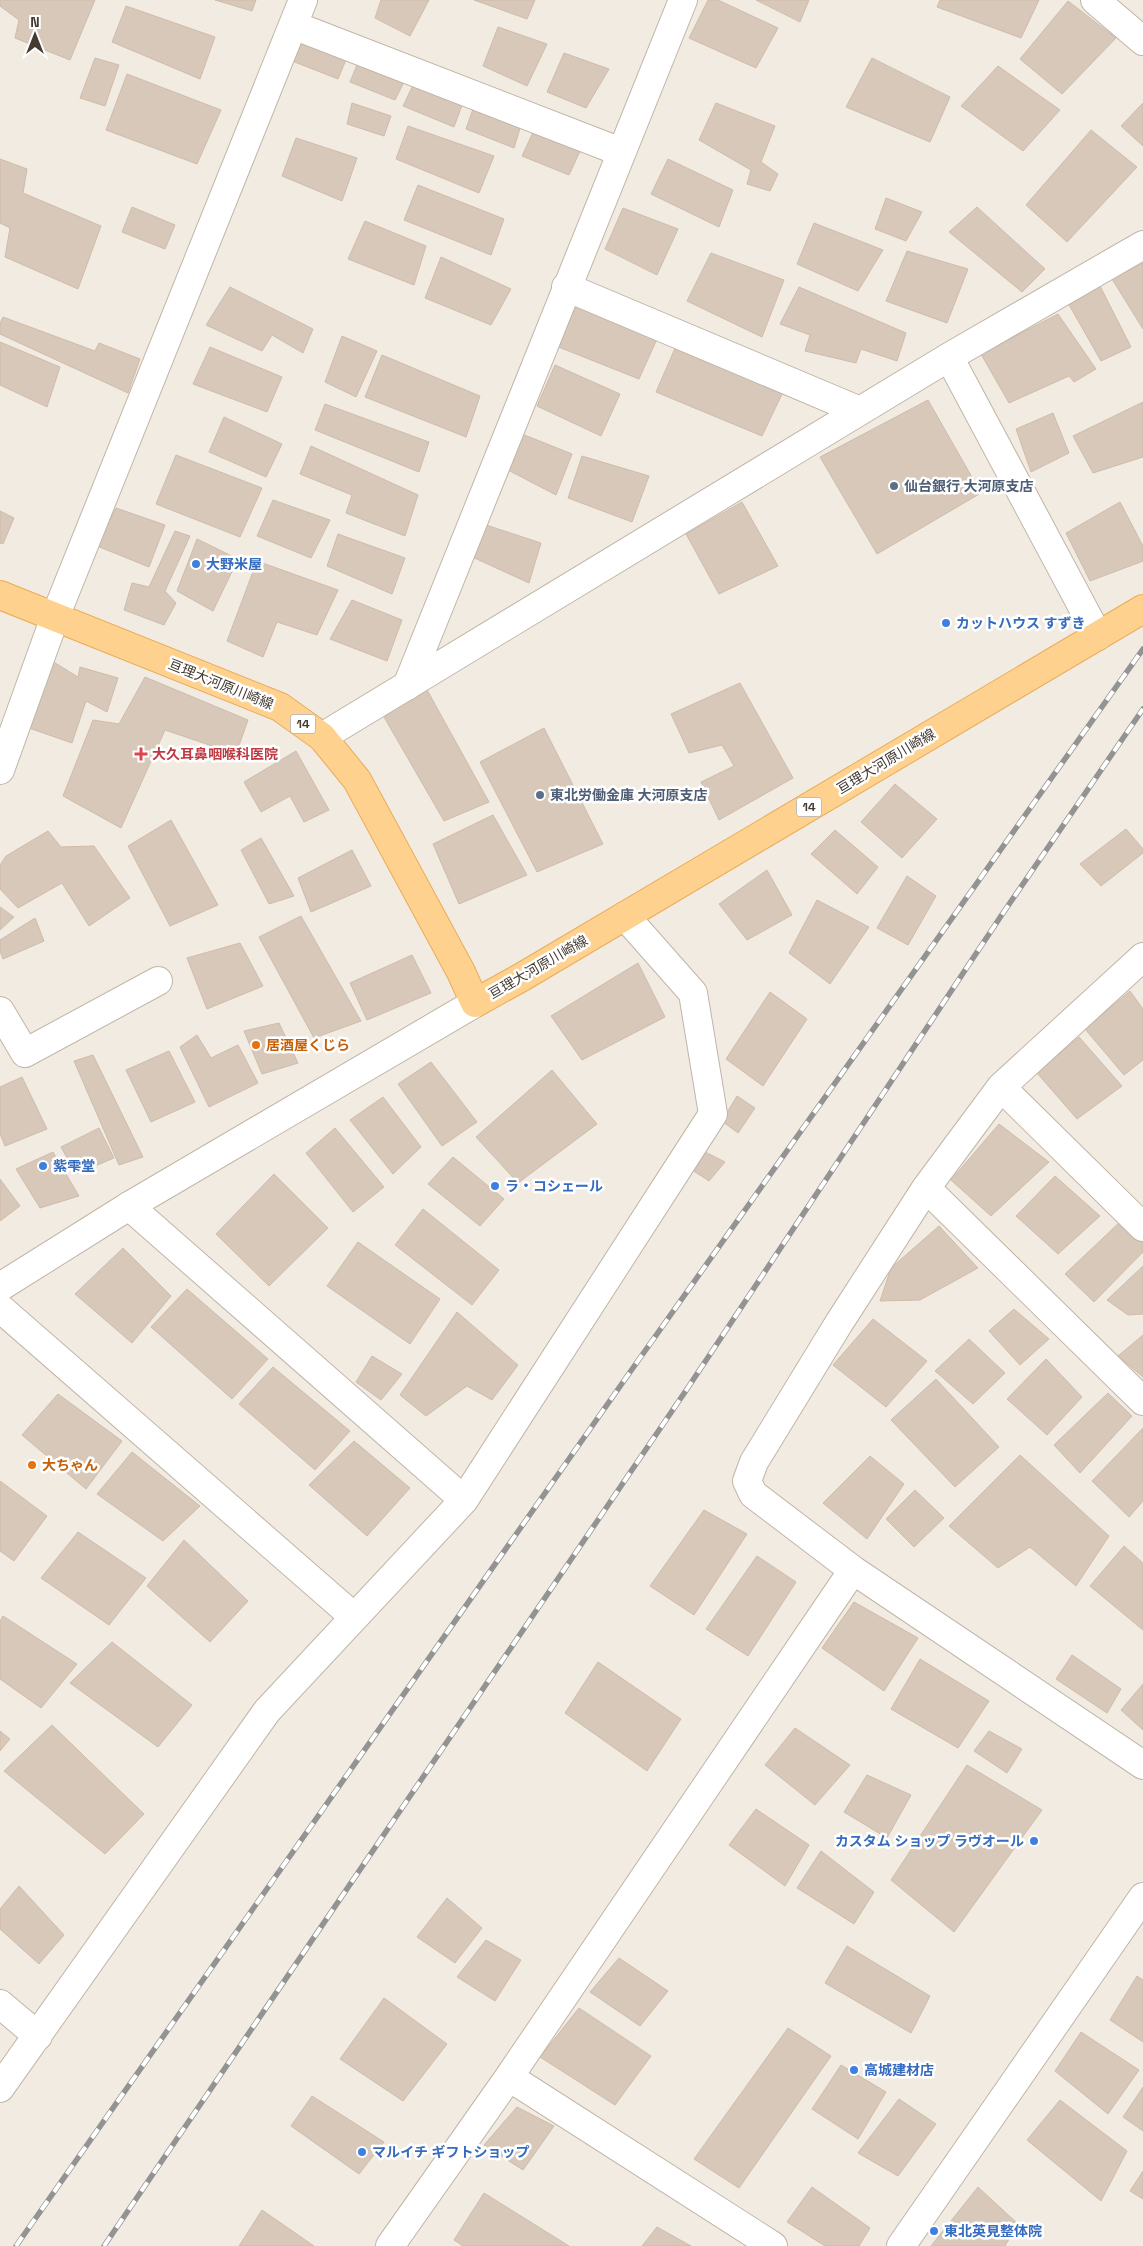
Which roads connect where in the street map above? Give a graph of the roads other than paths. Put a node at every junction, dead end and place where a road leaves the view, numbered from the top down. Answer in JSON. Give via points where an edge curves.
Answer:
{"nodes":[{"id":1,"x":303,"y":0,"type":"edge"},
{"id":2,"x":683,"y":0,"type":"edge"},
{"id":3,"x":1095,"y":0,"type":"edge"},
{"id":4,"x":293,"y":25,"type":"junction"},
{"id":5,"x":1143,"y":41,"type":"edge"},
{"id":6,"x":621,"y":152,"type":"junction"},
{"id":7,"x":1143,"y":245,"type":"edge"},
{"id":8,"x":566,"y":287,"type":"junction"},
{"id":9,"x":949,"y":358,"type":"junction"},
{"id":10,"x":860,"y":411,"type":"junction"},
{"id":11,"x":0,"y":595,"type":"edge"},
{"id":12,"x":1143,"y":609,"type":"edge"},
{"id":13,"x":54,"y":617,"type":"junction"},
{"id":14,"x":1098,"y":636,"type":"junction"},
{"id":15,"x":407,"y":686,"type":"junction"},
{"id":16,"x":322,"y":738,"type":"junction"},
{"id":17,"x":0,"y":770,"type":"edge"},
{"id":18,"x":625,"y":916,"type":"junction"},
{"id":19,"x":1143,"y":957,"type":"edge"},
{"id":20,"x":158,"y":981,"type":"dead end"},
{"id":21,"x":475,"y":1003,"type":"junction"},
{"id":22,"x":0,"y":1011,"type":"edge"},
{"id":23,"x":1001,"y":1088,"type":"junction"},
{"id":24,"x":926,"y":1188,"type":"junction"},
{"id":25,"x":129,"y":1206,"type":"junction"},
{"id":26,"x":1143,"y":1227,"type":"edge"},
{"id":27,"x":0,"y":1287,"type":"edge"},
{"id":28,"x":0,"y":1308,"type":"edge"},
{"id":29,"x":1143,"y":1400,"type":"edge"},
{"id":30,"x":464,"y":1500,"type":"junction"},
{"id":31,"x":853,"y":1570,"type":"junction"},
{"id":32,"x":354,"y":1617,"type":"junction"},
{"id":33,"x":1143,"y":1766,"type":"edge"},
{"id":34,"x":1143,"y":1897,"type":"edge"},
{"id":35,"x":0,"y":2004,"type":"edge"},
{"id":36,"x":38,"y":2036,"type":"junction"},
{"id":37,"x":509,"y":2077,"type":"junction"},
{"id":38,"x":0,"y":2088,"type":"edge"},
{"id":39,"x":390,"y":2246,"type":"edge"},
{"id":40,"x":773,"y":2246,"type":"edge"},
{"id":41,"x":901,"y":2246,"type":"edge"}],
"edges":[{"from":1,"to":4,"type":"street"},
{"from":2,"to":6,"type":"street"},
{"from":3,"to":5,"type":"street"},
{"from":4,"to":6,"type":"street"},
{"from":4,"to":13,"type":"street"},
{"from":6,"to":8,"type":"street"},
{"from":7,"to":9,"type":"street"},
{"from":8,"to":10,"type":"street"},
{"from":8,"to":15,"type":"street"},
{"from":9,"to":10,"type":"street"},
{"from":9,"to":14,"type":"street"},
{"from":10,"to":15,"type":"street"},
{"from":11,"to":13,"type":"main road","name":"亘理大河原川崎線","number":"14"},
{"from":12,"to":14,"type":"main road","name":"亘理大河原川崎線","number":"14"},
{"from":13,"to":16,"type":"main road","name":"亘理大河原川崎線","number":"14","via":[[280,707]]},
{"from":13,"to":17,"type":"street"},
{"from":14,"to":18,"type":"main road","name":"亘理大河原川崎線","number":"14"},
{"from":15,"to":16,"type":"street"},
{"from":16,"to":21,"type":"main road","name":"亘理大河原川崎線","number":"14","via":[[357,780]]},
{"from":18,"to":21,"type":"main road","name":"亘理大河原川崎線","number":"14"},
{"from":18,"to":30,"type":"street","via":[[693,993],[712,1114]]},
{"from":19,"to":23,"type":"street"},
{"from":20,"to":22,"type":"street","via":[[25,1053]]},
{"from":21,"to":25,"type":"street"},
{"from":23,"to":24,"type":"street"},
{"from":23,"to":26,"type":"street"},
{"from":24,"to":29,"type":"street"},
{"from":24,"to":31,"type":"street","via":[[839,1322],[754,1462],[747,1481],[753,1494]]},
{"from":25,"to":27,"type":"street"},
{"from":25,"to":30,"type":"street"},
{"from":28,"to":32,"type":"street"},
{"from":30,"to":32,"type":"street"},
{"from":31,"to":33,"type":"street"},
{"from":31,"to":37,"type":"street"},
{"from":32,"to":36,"type":"street","via":[[267,1710]]},
{"from":34,"to":41,"type":"street"},
{"from":35,"to":36,"type":"street"},
{"from":36,"to":38,"type":"street"},
{"from":37,"to":39,"type":"street"},
{"from":37,"to":40,"type":"street"}]}
